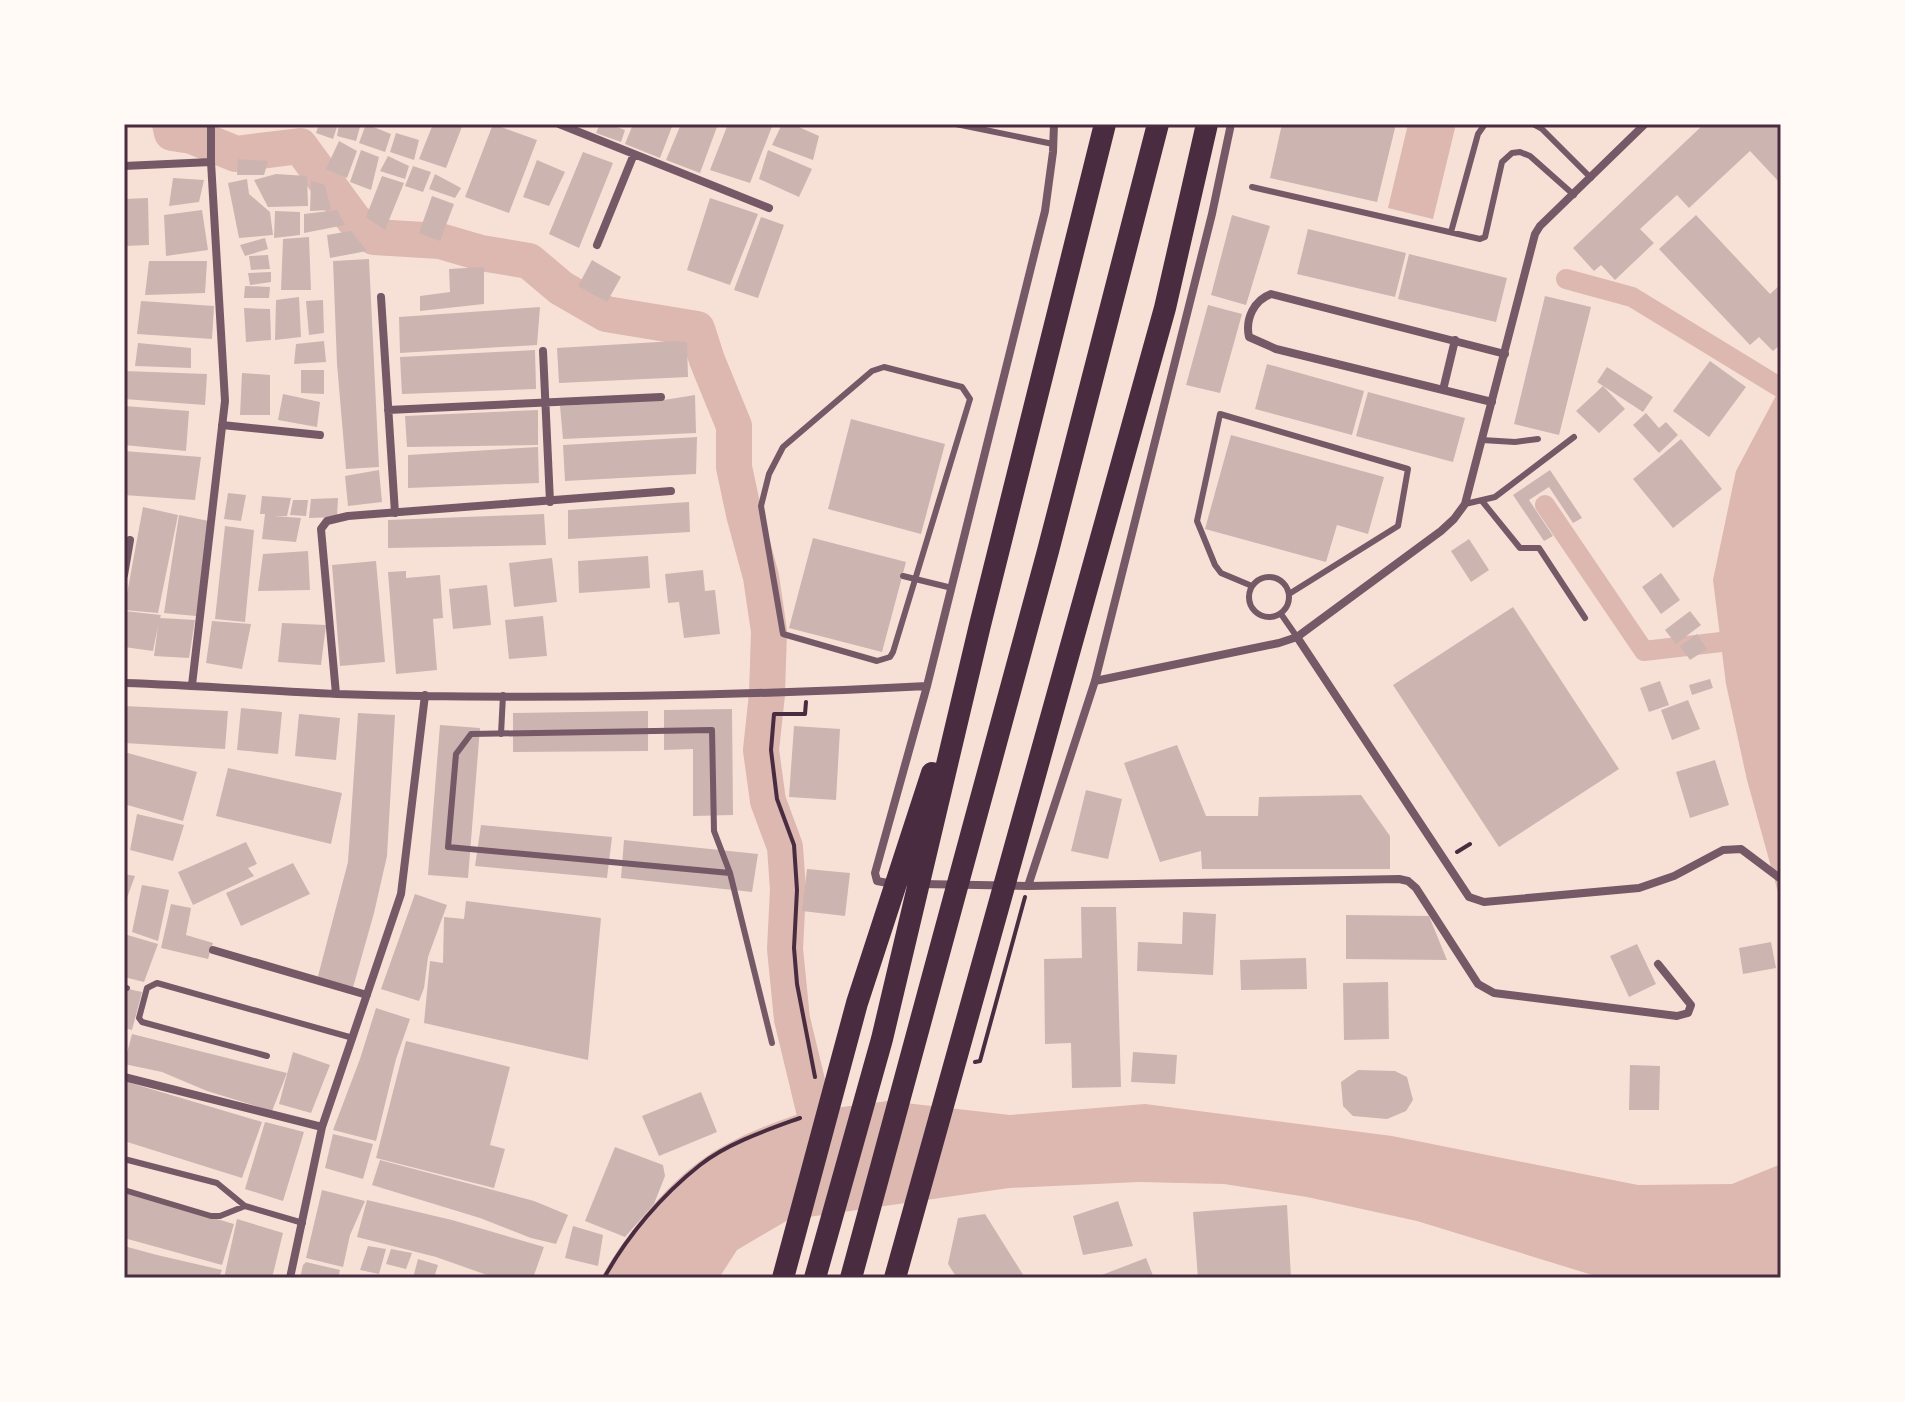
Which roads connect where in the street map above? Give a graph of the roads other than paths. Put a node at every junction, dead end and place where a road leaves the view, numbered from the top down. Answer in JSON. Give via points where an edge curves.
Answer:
{"nodes":[{"id":1,"x":559,"y":124,"type":"edge"},
{"id":2,"x":956,"y":124,"type":"edge"},
{"id":3,"x":1054,"y":124,"type":"edge"},
{"id":4,"x":1105,"y":124,"type":"edge"},
{"id":5,"x":1158,"y":124,"type":"edge"},
{"id":6,"x":1207,"y":124,"type":"edge"},
{"id":7,"x":1231,"y":124,"type":"edge"},
{"id":8,"x":1485,"y":124,"type":"edge"},
{"id":9,"x":1533,"y":124,"type":"edge"},
{"id":10,"x":1645,"y":124,"type":"edge"},
{"id":11,"x":211,"y":128,"type":"edge"},
{"id":12,"x":579,"y":128,"type":"edge"},
{"id":13,"x":1053,"y":144,"type":"junction"},
{"id":14,"x":634,"y":154,"type":"junction"},
{"id":15,"x":211,"y":157,"type":"junction"},
{"id":16,"x":124,"y":166,"type":"edge"},
{"id":17,"x":1591,"y":178,"type":"junction"},
{"id":18,"x":1252,"y":187,"type":"dead end"},
{"id":19,"x":1574,"y":195,"type":"junction"},
{"id":20,"x":769,"y":208,"type":"dead end"},
{"id":21,"x":1451,"y":232,"type":"junction"},
{"id":22,"x":597,"y":245,"type":"dead end"},
{"id":23,"x":381,"y":297,"type":"dead end"},
{"id":24,"x":1455,"y":340,"type":"junction"},
{"id":25,"x":543,"y":351,"type":"dead end"},
{"id":26,"x":1505,"y":354,"type":"junction"},
{"id":27,"x":1443,"y":390,"type":"junction"},
{"id":28,"x":661,"y":397,"type":"dead end"},
{"id":29,"x":546,"y":402,"type":"junction"},
{"id":30,"x":1492,"y":402,"type":"junction"},
{"id":31,"x":388,"y":410,"type":"junction"},
{"id":32,"x":222,"y":425,"type":"junction"},
{"id":33,"x":320,"y":435,"type":"dead end"},
{"id":34,"x":1574,"y":437,"type":"dead end"},
{"id":35,"x":1538,"y":439,"type":"dead end"},
{"id":36,"x":1482,"y":440,"type":"junction"},
{"id":37,"x":671,"y":491,"type":"dead end"},
{"id":38,"x":1482,"y":501,"type":"junction"},
{"id":39,"x":550,"y":502,"type":"junction"},
{"id":40,"x":1465,"y":504,"type":"junction"},
{"id":41,"x":395,"y":513,"type":"junction"},
{"id":42,"x":130,"y":540,"type":"dead end"},
{"id":43,"x":124,"y":575,"type":"edge"},
{"id":44,"x":903,"y":576,"type":"dead end"},
{"id":45,"x":914,"y":578,"type":"junction"},
{"id":46,"x":1252,"y":586,"type":"junction"},
{"id":47,"x":952,"y":588,"type":"junction"},
{"id":48,"x":1289,"y":594,"type":"junction"},
{"id":49,"x":1281,"y":614,"type":"junction"},
{"id":50,"x":1585,"y":618,"type":"dead end"},
{"id":51,"x":980,"y":625,"type":"junction"},
{"id":52,"x":1297,"y":637,"type":"junction"},
{"id":53,"x":1095,"y":681,"type":"junction"},
{"id":54,"x":124,"y":683,"type":"edge"},
{"id":55,"x":192,"y":685,"type":"junction"},
{"id":56,"x":927,"y":686,"type":"junction"},
{"id":57,"x":336,"y":694,"type":"junction"},
{"id":58,"x":425,"y":695,"type":"junction"},
{"id":59,"x":503,"y":695,"type":"junction"},
{"id":60,"x":501,"y":734,"type":"junction"},
{"id":61,"x":730,"y":873,"type":"junction"},
{"id":62,"x":1781,"y":879,"type":"edge"},
{"id":63,"x":1028,"y":886,"type":"junction"},
{"id":64,"x":213,"y":950,"type":"dead end"},
{"id":65,"x":1658,"y":964,"type":"dead end"},
{"id":66,"x":367,"y":995,"type":"junction"},
{"id":67,"x":353,"y":1038,"type":"junction"},
{"id":68,"x":772,"y":1043,"type":"dead end"},
{"id":69,"x":267,"y":1056,"type":"dead end"},
{"id":70,"x":124,"y":1077,"type":"edge"},
{"id":71,"x":322,"y":1127,"type":"junction"},
{"id":72,"x":124,"y":1159,"type":"edge"},
{"id":73,"x":124,"y":1190,"type":"edge"},
{"id":74,"x":245,"y":1206,"type":"junction"},
{"id":75,"x":303,"y":1223,"type":"junction"},
{"id":76,"x":290,"y":1278,"type":"edge"},
{"id":77,"x":783,"y":1278,"type":"edge"},
{"id":78,"x":815,"y":1278,"type":"edge"},
{"id":79,"x":851,"y":1278,"type":"edge"},
{"id":80,"x":895,"y":1278,"type":"edge"}],
"edges":[{"from":1,"to":12,"type":"street"},
{"from":2,"to":13,"type":"lane"},
{"from":3,"to":13,"type":"street"},
{"from":4,"to":51,"type":"highway"},
{"from":5,"to":79,"type":"highway"},
{"from":6,"to":80,"type":"highway","via":[[1165,308]]},
{"from":7,"to":53,"type":"street"},
{"from":8,"to":21,"type":"lane"},
{"from":9,"to":17,"type":"lane"},
{"from":10,"to":17,"type":"street"},
{"from":11,"to":15,"type":"street"},
{"from":12,"to":14,"type":"street"},
{"from":13,"to":47,"type":"street","via":[[1045,211]]},
{"from":14,"to":20,"type":"street"},
{"from":14,"to":22,"type":"street"},
{"from":15,"to":16,"type":"street"},
{"from":15,"to":32,"type":"street"},
{"from":17,"to":19,"type":"street"},
{"from":18,"to":21,"type":"lane"},
{"from":19,"to":21,"type":"lane","via":[[1530,156],[1512,153],[1502,162],[1485,237]]},
{"from":19,"to":26,"type":"street","via":[[1535,234]]},
{"from":23,"to":31,"type":"street"},
{"from":24,"to":26,"type":"street"},
{"from":24,"to":27,"type":"street"},
{"from":24,"to":27,"type":"street","via":[[1271,294],[1255,304],[1247,332],[1276,349]]},
{"from":25,"to":29,"type":"street"},
{"from":26,"to":30,"type":"street"},
{"from":27,"to":30,"type":"street"},
{"from":28,"to":29,"type":"street"},
{"from":29,"to":31,"type":"street"},
{"from":29,"to":39,"type":"street"},
{"from":30,"to":36,"type":"street"},
{"from":31,"to":41,"type":"street"},
{"from":32,"to":33,"type":"street"},
{"from":32,"to":55,"type":"street"},
{"from":34,"to":38,"type":"lane","via":[[1495,497]]},
{"from":35,"to":36,"type":"lane"},
{"from":36,"to":40,"type":"street"},
{"from":37,"to":39,"type":"street"},
{"from":38,"to":40,"type":"lane"},
{"from":38,"to":50,"type":"lane","via":[[1520,548],[1539,548]]},
{"from":39,"to":41,"type":"street"},
{"from":40,"to":52,"type":"street","via":[[1441,531]]},
{"from":41,"to":57,"type":"street","via":[[348,516],[327,521],[321,529]]},
{"from":42,"to":43,"type":"street"},
{"from":44,"to":45,"type":"lane"},
{"from":45,"to":45,"type":"lane","via":[[893,652],[883,660],[782,632],[761,506],[769,474],[783,447],[872,371],[884,367],[962,387],[969,396]]},
{"from":45,"to":47,"type":"lane"},
{"from":46,"to":48,"type":"lane","via":[[1269,577],[1282,582]]},
{"from":46,"to":48,"type":"lane","via":[[1221,573],[1197,521],[1220,414],[1408,469],[1398,526]]},
{"from":46,"to":49,"type":"lane","via":[[1252,610],[1269,618]]},
{"from":47,"to":56,"type":"street"},
{"from":48,"to":49,"type":"lane"},
{"from":49,"to":52,"type":"lane"},
{"from":51,"to":77,"type":"highway","via":[[857,1003]]},
{"from":51,"to":78,"type":"highway","via":[[882,1039]]},
{"from":52,"to":53,"type":"street"},
{"from":52,"to":62,"type":"street","via":[[1475,901],[1639,888],[1723,850],[1741,849]]},
{"from":53,"to":63,"type":"street"},
{"from":54,"to":55,"type":"street"},
{"from":55,"to":57,"type":"street"},
{"from":56,"to":59,"type":"street","via":[[737,695]]},
{"from":56,"to":63,"type":"street","via":[[877,881]]},
{"from":57,"to":58,"type":"street"},
{"from":58,"to":59,"type":"street"},
{"from":58,"to":66,"type":"street","via":[[401,894]]},
{"from":59,"to":60,"type":"lane"},
{"from":60,"to":61,"type":"lane","via":[[712,730],[714,831]]},
{"from":60,"to":61,"type":"lane","via":[[471,734],[456,754],[448,847]]},
{"from":61,"to":68,"type":"lane"},
{"from":63,"to":65,"type":"street","via":[[1408,881],[1478,984],[1494,993],[1677,1016],[1688,1013],[1691,1005]]},
{"from":64,"to":66,"type":"street"},
{"from":66,"to":67,"type":"street"},
{"from":67,"to":69,"type":"lane","via":[[157,983],[147,988],[142,1022]]},
{"from":67,"to":71,"type":"street"},
{"from":70,"to":71,"type":"street"},
{"from":71,"to":75,"type":"street"},
{"from":72,"to":74,"type":"lane","via":[[217,1183]]},
{"from":73,"to":74,"type":"lane","via":[[211,1216]]},
{"from":74,"to":75,"type":"lane"},
{"from":75,"to":76,"type":"street"}]}
